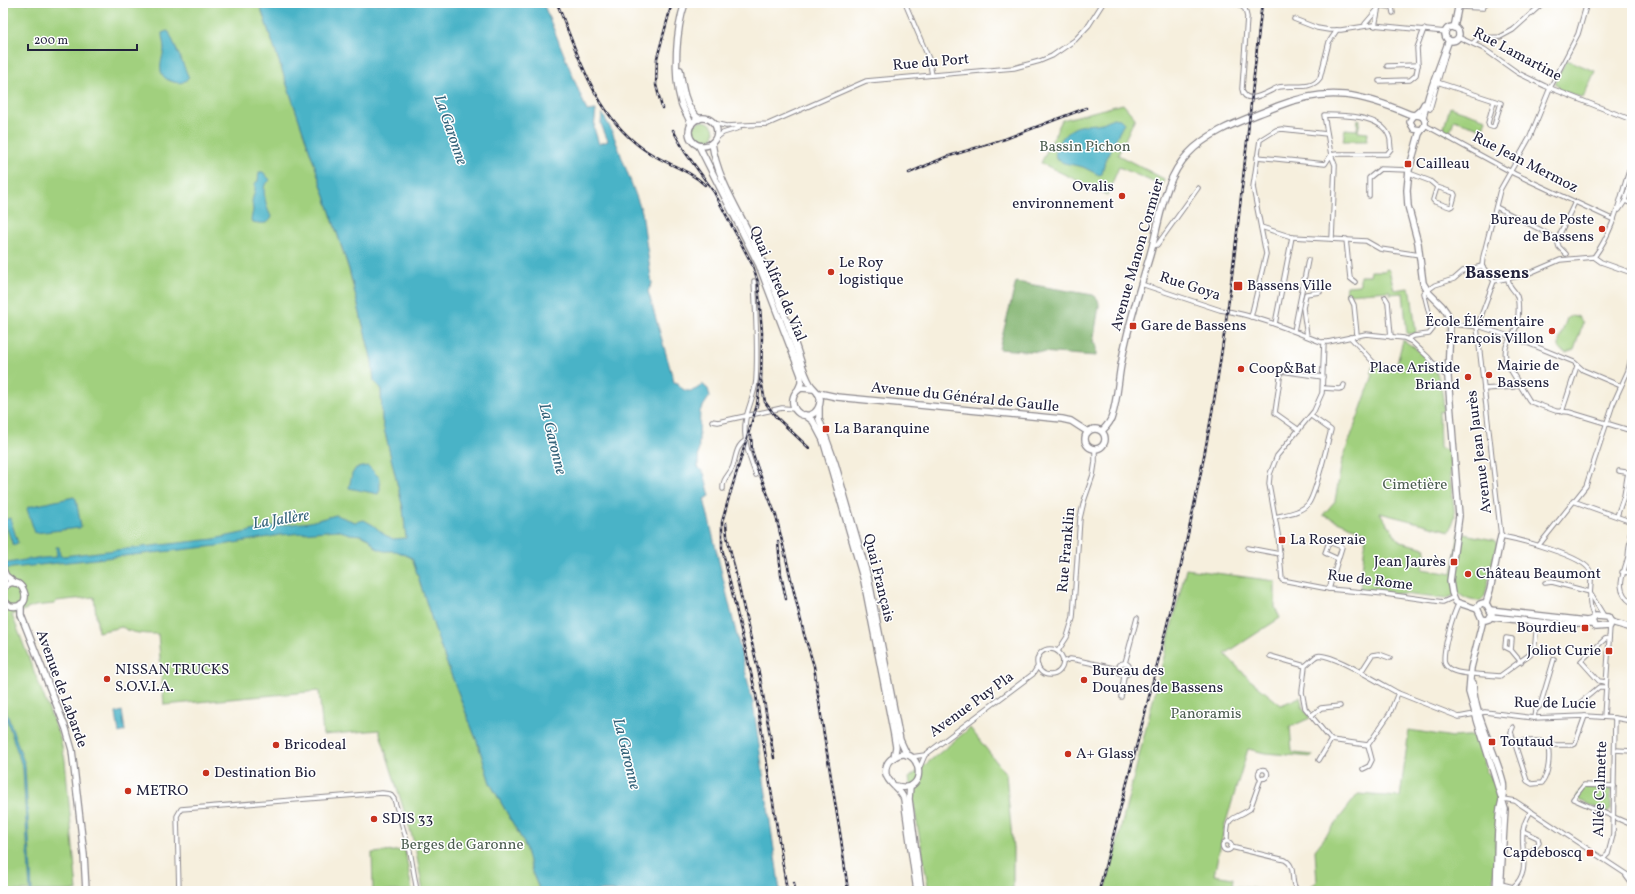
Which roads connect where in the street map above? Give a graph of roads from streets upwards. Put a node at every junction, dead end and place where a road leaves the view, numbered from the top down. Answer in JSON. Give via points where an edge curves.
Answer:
{"nodes":[{"id":1,"x":685,"y":3,"type":"edge"},
{"id":2,"x":904,"y":3,"type":"edge"},
{"id":3,"x":1103,"y":3,"type":"edge"},
{"id":4,"x":1237,"y":3,"type":"edge"},
{"id":5,"x":1486,"y":3,"type":"edge"},
{"id":6,"x":1543,"y":3,"type":"edge"},
{"id":7,"x":1587,"y":3,"type":"edge"},
{"id":8,"x":1382,"y":4,"type":"edge"},
{"id":9,"x":1459,"y":5,"type":"edge"},
{"id":10,"x":1378,"y":10,"type":"junction"},
{"id":11,"x":1393,"y":13,"type":"dead end"},
{"id":12,"x":1294,"y":19,"type":"dead end"},
{"id":13,"x":1365,"y":26,"type":"junction"},
{"id":14,"x":1376,"y":26,"type":"junction"},
{"id":15,"x":1454,"y":28,"type":"junction"},
{"id":16,"x":1424,"y":29,"type":"junction"},
{"id":17,"x":1337,"y":30,"type":"junction"},
{"id":18,"x":1446,"y":32,"type":"junction"},
{"id":19,"x":1458,"y":37,"type":"junction"},
{"id":20,"x":1449,"y":40,"type":"junction"},
{"id":21,"x":1473,"y":43,"type":"junction"},
{"id":22,"x":678,"y":52,"type":"junction"},
{"id":23,"x":1418,"y":65,"type":"junction"},
{"id":24,"x":1387,"y":66,"type":"dead end"},
{"id":25,"x":932,"y":75,"type":"junction"},
{"id":26,"x":1380,"y":82,"type":"dead end"},
{"id":27,"x":1436,"y":82,"type":"junction"},
{"id":28,"x":1550,"y":88,"type":"junction"},
{"id":29,"x":1429,"y":95,"type":"junction"},
{"id":30,"x":1494,"y":101,"type":"junction"},
{"id":31,"x":1428,"y":108,"type":"junction"},
{"id":32,"x":1426,"y":115,"type":"junction"},
{"id":33,"x":1412,"y":118,"type":"junction"},
{"id":34,"x":699,"y":119,"type":"junction"},
{"id":35,"x":1632,"y":120,"type":"edge"},
{"id":36,"x":713,"y":123,"type":"junction"},
{"id":37,"x":691,"y":124,"type":"junction"},
{"id":38,"x":744,"y":126,"type":"junction"},
{"id":39,"x":1423,"y":127,"type":"junction"},
{"id":40,"x":1414,"y":129,"type":"junction"},
{"id":41,"x":1327,"y":134,"type":"junction"},
{"id":42,"x":716,"y":138,"type":"junction"},
{"id":43,"x":712,"y":143,"type":"junction"},
{"id":44,"x":699,"y":146,"type":"junction"},
{"id":45,"x":1414,"y":148,"type":"junction"},
{"id":46,"x":1331,"y":155,"type":"junction"},
{"id":47,"x":1257,"y":157,"type":"junction"},
{"id":48,"x":1632,"y":162,"type":"edge"},
{"id":49,"x":1409,"y":172,"type":"junction"},
{"id":50,"x":1511,"y":173,"type":"junction"},
{"id":51,"x":1632,"y":178,"type":"edge"},
{"id":52,"x":1198,"y":188,"type":"dead end"},
{"id":53,"x":1437,"y":188,"type":"junction"},
{"id":54,"x":1369,"y":196,"type":"dead end"},
{"id":55,"x":1625,"y":201,"type":"junction"},
{"id":56,"x":1575,"y":202,"type":"junction"},
{"id":57,"x":1632,"y":204,"type":"edge"},
{"id":58,"x":1496,"y":207,"type":"junction"},
{"id":59,"x":1617,"y":213,"type":"junction"},
{"id":60,"x":1614,"y":220,"type":"junction"},
{"id":61,"x":1261,"y":227,"type":"junction"},
{"id":62,"x":1157,"y":228,"type":"junction"},
{"id":63,"x":1166,"y":233,"type":"junction"},
{"id":64,"x":1292,"y":236,"type":"junction"},
{"id":65,"x":1332,"y":239,"type":"junction"},
{"id":66,"x":1346,"y":239,"type":"junction"},
{"id":67,"x":1557,"y":240,"type":"junction"},
{"id":68,"x":1152,"y":246,"type":"junction"},
{"id":69,"x":1566,"y":254,"type":"dead end"},
{"id":70,"x":1420,"y":255,"type":"junction"},
{"id":71,"x":1594,"y":256,"type":"junction"},
{"id":72,"x":1308,"y":260,"type":"dead end"},
{"id":73,"x":1482,"y":266,"type":"junction"},
{"id":74,"x":1632,"y":273,"type":"edge"},
{"id":75,"x":1508,"y":278,"type":"junction"},
{"id":76,"x":754,"y":281,"type":"dead end"},
{"id":77,"x":1355,"y":282,"type":"dead end"},
{"id":78,"x":1494,"y":282,"type":"junction"},
{"id":79,"x":1141,"y":284,"type":"junction"},
{"id":80,"x":1427,"y":290,"type":"junction"},
{"id":81,"x":1320,"y":292,"type":"dead end"},
{"id":82,"x":1385,"y":297,"type":"dead end"},
{"id":83,"x":1351,"y":299,"type":"dead end"},
{"id":84,"x":1251,"y":317,"type":"junction"},
{"id":85,"x":1275,"y":324,"type":"junction"},
{"id":86,"x":1450,"y":324,"type":"junction"},
{"id":87,"x":1477,"y":327,"type":"junction"},
{"id":88,"x":1294,"y":331,"type":"junction"},
{"id":89,"x":1357,"y":335,"type":"junction"},
{"id":90,"x":1307,"y":336,"type":"junction"},
{"id":91,"x":1350,"y":337,"type":"junction"},
{"id":92,"x":1391,"y":337,"type":"junction"},
{"id":93,"x":1510,"y":337,"type":"junction"},
{"id":94,"x":1408,"y":339,"type":"junction"},
{"id":95,"x":1324,"y":342,"type":"junction"},
{"id":96,"x":1632,"y":354,"type":"edge"},
{"id":97,"x":1435,"y":364,"type":"junction"},
{"id":98,"x":1376,"y":365,"type":"dead end"},
{"id":99,"x":1577,"y":366,"type":"junction"},
{"id":100,"x":1448,"y":367,"type":"junction"},
{"id":101,"x":1630,"y":372,"type":"edge"},
{"id":102,"x":1323,"y":376,"type":"junction"},
{"id":103,"x":1448,"y":376,"type":"junction"},
{"id":104,"x":1519,"y":384,"type":"junction"},
{"id":105,"x":1344,"y":385,"type":"dead end"},
{"id":106,"x":1621,"y":386,"type":"junction"},
{"id":107,"x":1323,"y":388,"type":"junction"},
{"id":108,"x":813,"y":389,"type":"junction"},
{"id":109,"x":1484,"y":389,"type":"junction"},
{"id":110,"x":798,"y":390,"type":"junction"},
{"id":111,"x":818,"y":393,"type":"junction"},
{"id":112,"x":837,"y":397,"type":"junction"},
{"id":113,"x":819,"y":406,"type":"junction"},
{"id":114,"x":795,"y":409,"type":"junction"},
{"id":115,"x":1562,"y":412,"type":"junction"},
{"id":116,"x":747,"y":415,"type":"junction"},
{"id":117,"x":805,"y":415,"type":"junction"},
{"id":118,"x":1311,"y":416,"type":"junction"},
{"id":119,"x":712,"y":421,"type":"dead end"},
{"id":120,"x":1607,"y":424,"type":"junction"},
{"id":121,"x":1300,"y":430,"type":"junction"},
{"id":122,"x":1102,"y":431,"type":"junction"},
{"id":123,"x":1632,"y":431,"type":"edge"},
{"id":124,"x":1088,"y":432,"type":"junction"},
{"id":125,"x":745,"y":441,"type":"junction"},
{"id":126,"x":1095,"y":449,"type":"junction"},
{"id":127,"x":1619,"y":471,"type":"dead end"},
{"id":128,"x":1630,"y":472,"type":"edge"},
{"id":129,"x":756,"y":475,"type":"dead end"},
{"id":130,"x":723,"y":489,"type":"dead end"},
{"id":131,"x":1573,"y":501,"type":"junction"},
{"id":132,"x":1617,"y":516,"type":"junction"},
{"id":133,"x":1274,"y":517,"type":"junction"},
{"id":134,"x":1632,"y":522,"type":"edge"},
{"id":135,"x":1632,"y":525,"type":"edge"},
{"id":136,"x":1501,"y":536,"type":"junction"},
{"id":137,"x":1632,"y":538,"type":"edge"},
{"id":138,"x":1539,"y":545,"type":"junction"},
{"id":139,"x":1248,"y":548,"type":"dead end"},
{"id":140,"x":1280,"y":554,"type":"junction"},
{"id":141,"x":1338,"y":559,"type":"junction"},
{"id":142,"x":3,"y":569,"type":"edge"},
{"id":143,"x":1622,"y":572,"type":"junction"},
{"id":144,"x":1632,"y":573,"type":"edge"},
{"id":145,"x":6,"y":576,"type":"junction"},
{"id":146,"x":15,"y":583,"type":"junction"},
{"id":147,"x":1545,"y":583,"type":"dead end"},
{"id":148,"x":4,"y":588,"type":"edge"},
{"id":149,"x":1329,"y":589,"type":"junction"},
{"id":150,"x":1590,"y":592,"type":"junction"},
{"id":151,"x":1454,"y":597,"type":"junction"},
{"id":152,"x":3,"y":600,"type":"edge"},
{"id":153,"x":1458,"y":603,"type":"junction"},
{"id":154,"x":1632,"y":603,"type":"edge"},
{"id":155,"x":21,"y":604,"type":"junction"},
{"id":156,"x":1486,"y":604,"type":"junction"},
{"id":157,"x":13,"y":607,"type":"junction"},
{"id":158,"x":1478,"y":607,"type":"junction"},
{"id":159,"x":1490,"y":610,"type":"junction"},
{"id":160,"x":21,"y":615,"type":"junction"},
{"id":161,"x":1604,"y":616,"type":"junction"},
{"id":162,"x":1137,"y":618,"type":"dead end"},
{"id":163,"x":1487,"y":618,"type":"junction"},
{"id":164,"x":1593,"y":620,"type":"junction"},
{"id":165,"x":1537,"y":622,"type":"junction"},
{"id":166,"x":1610,"y":624,"type":"junction"},
{"id":167,"x":1632,"y":628,"type":"edge"},
{"id":168,"x":1609,"y":638,"type":"junction"},
{"id":169,"x":1511,"y":650,"type":"junction"},
{"id":170,"x":1058,"y":651,"type":"junction"},
{"id":171,"x":1270,"y":656,"type":"dead end"},
{"id":172,"x":1390,"y":658,"type":"dead end"},
{"id":173,"x":1063,"y":662,"type":"junction"},
{"id":174,"x":1520,"y":662,"type":"junction"},
{"id":175,"x":1125,"y":663,"type":"junction"},
{"id":176,"x":1558,"y":664,"type":"dead end"},
{"id":177,"x":1038,"y":666,"type":"junction"},
{"id":178,"x":1305,"y":666,"type":"junction"},
{"id":179,"x":1118,"y":669,"type":"junction"},
{"id":180,"x":1361,"y":672,"type":"junction"},
{"id":181,"x":1034,"y":674,"type":"junction"},
{"id":182,"x":1044,"y":674,"type":"junction"},
{"id":183,"x":1471,"y":674,"type":"junction"},
{"id":184,"x":1124,"y":676,"type":"junction"},
{"id":185,"x":1598,"y":682,"type":"junction"},
{"id":186,"x":1606,"y":682,"type":"junction"},
{"id":187,"x":1598,"y":687,"type":"junction"},
{"id":188,"x":1606,"y":687,"type":"junction"},
{"id":189,"x":1398,"y":693,"type":"junction"},
{"id":190,"x":1121,"y":697,"type":"dead end"},
{"id":191,"x":1340,"y":706,"type":"dead end"},
{"id":192,"x":1574,"y":707,"type":"dead end"},
{"id":193,"x":1477,"y":714,"type":"junction"},
{"id":194,"x":1312,"y":715,"type":"junction"},
{"id":195,"x":1632,"y":715,"type":"edge"},
{"id":196,"x":1585,"y":716,"type":"junction"},
{"id":197,"x":1604,"y":717,"type":"junction"},
{"id":198,"x":1534,"y":718,"type":"junction"},
{"id":199,"x":1615,"y":718,"type":"junction"},
{"id":200,"x":1627,"y":720,"type":"junction"},
{"id":201,"x":1632,"y":721,"type":"edge"},
{"id":202,"x":1512,"y":727,"type":"dead end"},
{"id":203,"x":1331,"y":740,"type":"junction"},
{"id":204,"x":1514,"y":740,"type":"junction"},
{"id":205,"x":1368,"y":745,"type":"junction"},
{"id":206,"x":1548,"y":745,"type":"junction"},
{"id":207,"x":1615,"y":750,"type":"junction"},
{"id":208,"x":1632,"y":751,"type":"edge"},
{"id":209,"x":925,"y":755,"type":"junction"},
{"id":210,"x":909,"y":756,"type":"junction"},
{"id":211,"x":894,"y":757,"type":"junction"},
{"id":212,"x":1319,"y":760,"type":"dead end"},
{"id":213,"x":1363,"y":769,"type":"dead end"},
{"id":214,"x":919,"y":770,"type":"junction"},
{"id":215,"x":1261,"y":778,"type":"dead end"},
{"id":216,"x":896,"y":786,"type":"junction"},
{"id":217,"x":910,"y":786,"type":"junction"},
{"id":218,"x":1614,"y":786,"type":"junction"},
{"id":219,"x":1503,"y":799,"type":"junction"},
{"id":220,"x":1531,"y":811,"type":"junction"},
{"id":221,"x":1614,"y":817,"type":"junction"},
{"id":222,"x":1632,"y":825,"type":"edge"},
{"id":223,"x":1523,"y":831,"type":"junction"},
{"id":224,"x":1227,"y":841,"type":"junction"},
{"id":225,"x":1232,"y":847,"type":"junction"},
{"id":226,"x":1524,"y":853,"type":"junction"},
{"id":227,"x":1603,"y":858,"type":"junction"},
{"id":228,"x":1623,"y":872,"type":"junction"},
{"id":229,"x":1632,"y":878,"type":"edge"},
{"id":230,"x":1501,"y":884,"type":"junction"},
{"id":231,"x":1632,"y":884,"type":"edge"},
{"id":232,"x":1632,"y":888,"type":"edge"},
{"id":233,"x":86,"y":891,"type":"edge"},
{"id":234,"x":179,"y":891,"type":"edge"},
{"id":235,"x":417,"y":891,"type":"edge"},
{"id":236,"x":917,"y":891,"type":"edge"},
{"id":237,"x":921,"y":891,"type":"edge"},
{"id":238,"x":1298,"y":891,"type":"edge"},
{"id":239,"x":1496,"y":891,"type":"edge"},
{"id":240,"x":1500,"y":891,"type":"edge"}],
"edges":[{"from":1,"to":22,"type":"street","via":[[680,23]]},
{"from":2,"to":25,"type":"street","via":[[929,59]]},
{"from":3,"to":25,"type":"street","name":"Rue du Port","via":[[1082,33],[1064,49],[1040,62],[1014,68]]},
{"from":4,"to":17,"type":"street","via":[[1245,9],[1247,17],[1242,92],[1246,96],[1257,97],[1281,87],[1309,86],[1317,82],[1330,39]]},
{"from":5,"to":9,"type":"street","via":[[1483,8]]},
{"from":6,"to":21,"type":"street","via":[[1513,30],[1500,37],[1478,38]]},
{"from":7,"to":28,"type":"street","via":[[1578,34]]},
{"from":8,"to":10,"type":"street"},
{"from":8,"to":11,"type":"street","via":[[1392,7]]},
{"from":9,"to":15,"type":"street"},
{"from":10,"to":13,"type":"street"},
{"from":10,"to":14,"type":"street"},
{"from":12,"to":17,"type":"street","via":[[1317,28]]},
{"from":13,"to":14,"type":"street"},
{"from":13,"to":17,"type":"street"},
{"from":14,"to":16,"type":"street"},
{"from":15,"to":18,"type":"street"},
{"from":15,"to":19,"type":"street","via":[[1458,32]]},
{"from":16,"to":18,"type":"street"},
{"from":16,"to":23,"type":"street","via":[[1418,48]]},
{"from":18,"to":20,"type":"street"},
{"from":19,"to":20,"type":"street","via":[[1453,41]]},
{"from":19,"to":21,"type":"street","name":"Rue Lamartine"},
{"from":20,"to":27,"type":"street"},
{"from":21,"to":28,"type":"street","name":"Rue Lamartine","via":[[1518,73]]},
{"from":22,"to":34,"type":"street","via":[[686,98],[690,110]]},
{"from":22,"to":37,"type":"street","via":[[676,65],[679,92]]},
{"from":23,"to":24,"type":"street"},
{"from":23,"to":26,"type":"street","via":[[1416,75],[1410,80]]},
{"from":25,"to":38,"type":"street","name":"Rue du Port","via":[[866,81],[774,122]]},
{"from":27,"to":29,"type":"street"},
{"from":27,"to":30,"type":"street"},
{"from":27,"to":31,"type":"street"},
{"from":28,"to":35,"type":"street","name":"Rue Lamartine"},
{"from":28,"to":50,"type":"street","via":[[1530,137]]},
{"from":29,"to":31,"type":"street"},
{"from":29,"to":33,"type":"street","via":[[1422,110]]},
{"from":30,"to":30,"type":"street","via":[[1501,103],[1494,126],[1490,127],[1488,123]]},
{"from":31,"to":32,"type":"street"},
{"from":32,"to":33,"type":"street"},
{"from":32,"to":39,"type":"street"},
{"from":33,"to":40,"type":"street","via":[[1410,125]]},
{"from":33,"to":62,"type":"street","name":"Avenue Manon Cormier","via":[[1385,104],[1353,95],[1337,94],[1307,97],[1281,105],[1213,134],[1188,154],[1178,168],[1168,190]]},
{"from":34,"to":36,"type":"street","via":[[707,119]]},
{"from":34,"to":37,"type":"street"},
{"from":36,"to":38,"type":"street","name":"Rue du Port","via":[[722,126]]},
{"from":36,"to":42,"type":"street","via":[[717,132]]},
{"from":37,"to":44,"type":"street","via":[[690,138]]},
{"from":38,"to":42,"type":"street","name":"Rue du Port"},
{"from":39,"to":40,"type":"street"},
{"from":39,"to":45,"type":"street"},
{"from":39,"to":50,"type":"street","name":"Rue Jean Mermoz"},
{"from":40,"to":45,"type":"street"},
{"from":41,"to":46,"type":"street"},
{"from":41,"to":46,"type":"street","via":[[1324,115],[1347,115],[1381,125],[1390,137],[1391,149],[1387,154]]},
{"from":41,"to":47,"type":"street","via":[[1276,130],[1260,140]]},
{"from":42,"to":43,"type":"street"},
{"from":43,"to":44,"type":"street"},
{"from":43,"to":108,"type":"street","name":"Quai Alfred de Vial","via":[[716,166],[779,299]]},
{"from":44,"to":110,"type":"street","name":"Quai Alfred de Vial","via":[[765,278],[801,375]]},
{"from":45,"to":49,"type":"street"},
{"from":46,"to":47,"type":"street","via":[[1324,164]]},
{"from":46,"to":65,"type":"street","via":[[1335,164]]},
{"from":47,"to":61,"type":"street","via":[[1253,186]]},
{"from":48,"to":59,"type":"street"},
{"from":49,"to":53,"type":"street","via":[[1430,181]]},
{"from":49,"to":54,"type":"street","via":[[1380,169],[1369,178]]},
{"from":49,"to":70,"type":"street","via":[[1408,206]]},
{"from":50,"to":56,"type":"street","name":"Rue Jean Mermoz"},
{"from":50,"to":58,"type":"street","via":[[1500,190]]},
{"from":51,"to":55,"type":"street"},
{"from":52,"to":63,"type":"street"},
{"from":53,"to":53,"type":"street","via":[[1433,200],[1452,206],[1454,193]]},
{"from":55,"to":57,"type":"street"},
{"from":55,"to":59,"type":"street"},
{"from":56,"to":60,"type":"street","name":"Rue Jean Mermoz"},
{"from":56,"to":67,"type":"street"},
{"from":58,"to":67,"type":"street"},
{"from":58,"to":73,"type":"street"},
{"from":59,"to":60,"type":"street"},
{"from":60,"to":71,"type":"street","via":[[1602,247]]},
{"from":61,"to":64,"type":"street"},
{"from":61,"to":84,"type":"street","via":[[1266,254]]},
{"from":62,"to":63,"type":"street","via":[[1161,233]]},
{"from":62,"to":68,"type":"street","name":"Avenue Manon Cormier"},
{"from":63,"to":68,"type":"street","via":[[1156,247]]},
{"from":64,"to":65,"type":"street"},
{"from":64,"to":85,"type":"street"},
{"from":65,"to":66,"type":"street"},
{"from":66,"to":70,"type":"street","via":[[1366,242],[1380,249]]},
{"from":66,"to":77,"type":"street","via":[[1350,278]]},
{"from":67,"to":69,"type":"street","via":[[1559,247]]},
{"from":68,"to":79,"type":"street","name":"Avenue Manon Cormier"},
{"from":70,"to":80,"type":"street","via":[[1421,274]]},
{"from":71,"to":74,"type":"street","via":[[1601,262]]},
{"from":71,"to":75,"type":"street","via":[[1560,260],[1524,275]]},
{"from":72,"to":88,"type":"street"},
{"from":73,"to":78,"type":"street"},
{"from":73,"to":80,"type":"street","via":[[1463,271],[1454,279]]},
{"from":75,"to":78,"type":"street"},
{"from":75,"to":93,"type":"street","via":[[1509,286],[1517,295],[1518,302],[1517,328]]},
{"from":76,"to":116,"type":"street","via":[[758,333],[756,378]]},
{"from":78,"to":87,"type":"street"},
{"from":79,"to":84,"type":"street","name":"Rue Goya","via":[[1220,310]]},
{"from":79,"to":122,"type":"street","name":"Avenue Manon Cormier","via":[[1122,359],[1112,417]]},
{"from":80,"to":86,"type":"street","via":[[1447,313]]},
{"from":80,"to":94,"type":"street","via":[[1424,293],[1433,329],[1429,334]]},
{"from":81,"to":90,"type":"street","via":[[1306,294],[1304,308]]},
{"from":82,"to":92,"type":"street","via":[[1388,302]]},
{"from":83,"to":89,"type":"street"},
{"from":84,"to":85,"type":"street","name":"Rue Goya"},
{"from":85,"to":88,"type":"street","name":"Rue Goya"},
{"from":86,"to":87,"type":"street"},
{"from":86,"to":100,"type":"street"},
{"from":87,"to":93,"type":"street"},
{"from":87,"to":109,"type":"street","name":"Avenue Jean Jaurès"},
{"from":88,"to":90,"type":"street","name":"Rue Goya"},
{"from":89,"to":91,"type":"street"},
{"from":89,"to":92,"type":"street"},
{"from":90,"to":95,"type":"street","name":"Rue Goya"},
{"from":91,"to":95,"type":"street"},
{"from":91,"to":98,"type":"street"},
{"from":92,"to":94,"type":"street"},
{"from":93,"to":99,"type":"street","via":[[1574,362]]},
{"from":93,"to":104,"type":"street","via":[[1506,346],[1506,359]]},
{"from":94,"to":97,"type":"street"},
{"from":95,"to":102,"type":"street"},
{"from":96,"to":101,"type":"street"},
{"from":97,"to":100,"type":"street"},
{"from":97,"to":103,"type":"street"},
{"from":99,"to":106,"type":"street"},
{"from":99,"to":115,"type":"street"},
{"from":100,"to":103,"type":"street"},
{"from":101,"to":106,"type":"street"},
{"from":102,"to":107,"type":"street"},
{"from":102,"to":121,"type":"street","via":[[1281,371],[1275,413]]},
{"from":103,"to":151,"type":"street","via":[[1459,516],[1450,581]]},
{"from":104,"to":109,"type":"street","via":[[1514,387]]},
{"from":104,"to":115,"type":"street","via":[[1529,400]]},
{"from":105,"to":107,"type":"street","via":[[1339,389]]},
{"from":106,"to":120,"type":"street"},
{"from":107,"to":118,"type":"street"},
{"from":108,"to":110,"type":"street","via":[[805,387]]},
{"from":108,"to":111,"type":"street"},
{"from":109,"to":136,"type":"street","name":"Avenue Jean Jaurès"},
{"from":110,"to":114,"type":"street","via":[[793,397]]},
{"from":111,"to":112,"type":"street","name":"Avenue du Général de Gaulle"},
{"from":111,"to":113,"type":"street"},
{"from":112,"to":113,"type":"street","name":"Avenue du Général de Gaulle"},
{"from":112,"to":124,"type":"street","name":"Avenue du Général de Gaulle","via":[[1062,419]]},
{"from":113,"to":117,"type":"street","via":[[813,413]]},
{"from":113,"to":210,"type":"street","name":"Quai Français","via":[[819,418],[835,463],[869,581],[900,740]]},
{"from":114,"to":116,"type":"street","via":[[782,408]]},
{"from":114,"to":117,"type":"street"},
{"from":115,"to":120,"type":"street"},
{"from":116,"to":119,"type":"street"},
{"from":116,"to":125,"type":"street"},
{"from":117,"to":211,"type":"street","name":"Quai Français","via":[[813,421],[823,440],[864,581],[894,735]]},
{"from":118,"to":121,"type":"street"},
{"from":118,"to":133,"type":"street","via":[[1331,430],[1315,488],[1309,503],[1299,511]]},
{"from":120,"to":123,"type":"street"},
{"from":120,"to":131,"type":"street","via":[[1586,486]]},
{"from":121,"to":133,"type":"street","via":[[1277,456],[1270,474]]},
{"from":122,"to":124,"type":"street","via":[[1096,428]]},
{"from":122,"to":126,"type":"street","via":[[1105,442]]},
{"from":124,"to":126,"type":"street","via":[[1086,441]]},
{"from":125,"to":129,"type":"street"},
{"from":125,"to":130,"type":"street","via":[[739,446],[732,468],[723,481]]},
{"from":126,"to":170,"type":"street","name":"Rue Franklin","via":[[1093,475],[1080,518],[1073,618],[1067,637]]},
{"from":127,"to":128,"type":"street"},
{"from":128,"to":132,"type":"street"},
{"from":131,"to":132,"type":"street"},
{"from":131,"to":138,"type":"street"},
{"from":132,"to":134,"type":"street"},
{"from":133,"to":140,"type":"street"},
{"from":135,"to":137,"type":"street"},
{"from":136,"to":138,"type":"street"},
{"from":136,"to":156,"type":"street"},
{"from":137,"to":143,"type":"street"},
{"from":138,"to":150,"type":"street","via":[[1586,565],[1590,573]]},
{"from":139,"to":140,"type":"street"},
{"from":140,"to":149,"type":"street","name":"Rue de Rome","via":[[1282,580]]},
{"from":141,"to":141,"type":"street","via":[[1342,547],[1328,542],[1325,553]]},
{"from":141,"to":149,"type":"street"},
{"from":142,"to":145,"type":"street"},
{"from":143,"to":144,"type":"street"},
{"from":143,"to":154,"type":"street","via":[[1623,595]]},
{"from":145,"to":146,"type":"street"},
{"from":145,"to":148,"type":"street"},
{"from":146,"to":148,"type":"street"},
{"from":146,"to":155,"type":"street","name":"Avenue de Labarde","via":[[25,591],[25,598]]},
{"from":147,"to":150,"type":"street","via":[[1552,582]]},
{"from":149,"to":151,"type":"street","name":"Rue de Rome","via":[[1443,602]]},
{"from":150,"to":161,"type":"street"},
{"from":150,"to":164,"type":"street"},
{"from":151,"to":153,"type":"street"},
{"from":151,"to":158,"type":"street"},
{"from":152,"to":157,"type":"street","name":"Avenue de Labarde"},
{"from":153,"to":158,"type":"street"},
{"from":153,"to":183,"type":"street","via":[[1443,658],[1445,665],[1452,671]]},
{"from":155,"to":157,"type":"street"},
{"from":155,"to":160,"type":"street","name":"Avenue de Labarde"},
{"from":156,"to":158,"type":"street"},
{"from":156,"to":159,"type":"street"},
{"from":157,"to":160,"type":"street","name":"Avenue de Labarde"},
{"from":158,"to":163,"type":"street"},
{"from":159,"to":163,"type":"street"},
{"from":159,"to":164,"type":"street"},
{"from":160,"to":233,"type":"street","name":"Avenue de Labarde","via":[[72,750]]},
{"from":161,"to":164,"type":"street"},
{"from":161,"to":166,"type":"street","via":[[1608,617]]},
{"from":162,"to":175,"type":"street"},
{"from":163,"to":165,"type":"street"},
{"from":163,"to":183,"type":"street"},
{"from":164,"to":165,"type":"street","via":[[1570,625]]},
{"from":164,"to":166,"type":"street","via":[[1596,627]]},
{"from":165,"to":174,"type":"street","via":[[1533,652]]},
{"from":166,"to":167,"type":"street"},
{"from":166,"to":168,"type":"street"},
{"from":168,"to":185,"type":"street","via":[[1581,661]]},
{"from":168,"to":186,"type":"street"},
{"from":169,"to":169,"type":"street","via":[[1512,639],[1506,638],[1505,648]]},
{"from":169,"to":174,"type":"street"},
{"from":170,"to":173,"type":"street"},
{"from":170,"to":177,"type":"street","via":[[1050,649],[1042,652],[1038,658]]},
{"from":171,"to":178,"type":"street"},
{"from":172,"to":180,"type":"street","via":[[1379,654],[1372,655]]},
{"from":173,"to":179,"type":"street","via":[[1070,659]]},
{"from":173,"to":182,"type":"street","via":[[1058,673]]},
{"from":174,"to":183,"type":"street","via":[[1500,676]]},
{"from":175,"to":179,"type":"street"},
{"from":175,"to":184,"type":"street","via":[[1129,666],[1130,672]]},
{"from":176,"to":198,"type":"street","via":[[1553,661]]},
{"from":177,"to":181,"type":"street","name":"Avenue Puy Pla"},
{"from":177,"to":182,"type":"street"},
{"from":178,"to":180,"type":"street","via":[[1318,656],[1326,655]]},
{"from":178,"to":194,"type":"street","via":[[1302,692],[1305,708]]},
{"from":179,"to":184,"type":"street"},
{"from":180,"to":189,"type":"street"},
{"from":181,"to":182,"type":"street","name":"Avenue Puy Pla"},
{"from":181,"to":209,"type":"street","name":"Avenue Puy Pla"},
{"from":183,"to":193,"type":"street","via":[[1469,692]]},
{"from":184,"to":190,"type":"street"},
{"from":185,"to":186,"type":"street"},
{"from":185,"to":187,"type":"street"},
{"from":186,"to":188,"type":"street"},
{"from":187,"to":188,"type":"street"},
{"from":187,"to":192,"type":"street"},
{"from":188,"to":197,"type":"street"},
{"from":189,"to":193,"type":"street","name":"Rue de Lucie","via":[[1460,717]]},
{"from":189,"to":205,"type":"street","via":[[1390,713]]},
{"from":191,"to":194,"type":"street","via":[[1321,708]]},
{"from":193,"to":198,"type":"street","name":"Rue de Lucie","via":[[1485,712]]},
{"from":193,"to":219,"type":"street"},
{"from":194,"to":203,"type":"street"},
{"from":195,"to":200,"type":"street"},
{"from":196,"to":197,"type":"street","name":"Rue de Lucie"},
{"from":196,"to":198,"type":"street","name":"Rue de Lucie"},
{"from":196,"to":206,"type":"street","via":[[1575,744]]},
{"from":197,"to":199,"type":"street","name":"Rue de Lucie"},
{"from":199,"to":200,"type":"street","name":"Rue de Lucie"},
{"from":199,"to":207,"type":"street","name":"Allée Calmette"},
{"from":200,"to":201,"type":"street","name":"Rue de Lucie"},
{"from":202,"to":204,"type":"street"},
{"from":203,"to":205,"type":"street"},
{"from":203,"to":212,"type":"street"},
{"from":204,"to":206,"type":"street","via":[[1540,741]]},
{"from":204,"to":206,"type":"street","via":[[1527,782],[1532,784],[1539,785],[1544,780],[1548,765]]},
{"from":205,"to":213,"type":"street","via":[[1372,760],[1369,766]]},
{"from":207,"to":208,"type":"street"},
{"from":207,"to":218,"type":"street","name":"Allée Calmette"},
{"from":209,"to":210,"type":"street","name":"Avenue Puy Pla"},
{"from":209,"to":214,"type":"street","name":"Avenue Puy Pla"},
{"from":210,"to":211,"type":"street"},
{"from":210,"to":214,"type":"street"},
{"from":211,"to":216,"type":"street","via":[[888,763],[886,772],[889,781]]},
{"from":214,"to":217,"type":"street","via":[[917,779]]},
{"from":215,"to":224,"type":"street","via":[[1250,809],[1235,816],[1228,824]]},
{"from":216,"to":217,"type":"street"},
{"from":216,"to":236,"type":"street","via":[[904,799]]},
{"from":217,"to":237,"type":"street","via":[[909,799]]},
{"from":218,"to":221,"type":"street","name":"Allée Calmette"},
{"from":218,"to":221,"type":"street","via":[[1584,785],[1573,799]]},
{"from":219,"to":220,"type":"street","via":[[1515,801]]},
{"from":219,"to":230,"type":"street","via":[[1505,809]]},
{"from":219,"to":239,"type":"street","via":[[1500,809]]},
{"from":220,"to":223,"type":"street"},
{"from":220,"to":227,"type":"street"},
{"from":221,"to":222,"type":"street"},
{"from":221,"to":227,"type":"street","name":"Allée Calmette","via":[[1613,836],[1608,854]]},
{"from":223,"to":226,"type":"street"},
{"from":223,"to":226,"type":"street","via":[[1538,838],[1539,841],[1534,850]]},
{"from":224,"to":225,"type":"street"},
{"from":224,"to":225,"type":"street","via":[[1223,843],[1223,849],[1229,850]]},
{"from":225,"to":238,"type":"street","via":[[1290,863],[1294,887]]},
{"from":226,"to":230,"type":"street","via":[[1523,871],[1516,884],[1513,887]]},
{"from":227,"to":228,"type":"street"},
{"from":228,"to":229,"type":"street"},
{"from":228,"to":231,"type":"street"},
{"from":230,"to":240,"type":"street"},
{"from":231,"to":232,"type":"street"},
{"from":234,"to":235,"type":"street","via":[[177,819],[181,809],[382,793],[390,794],[394,799],[410,851]]}]}
